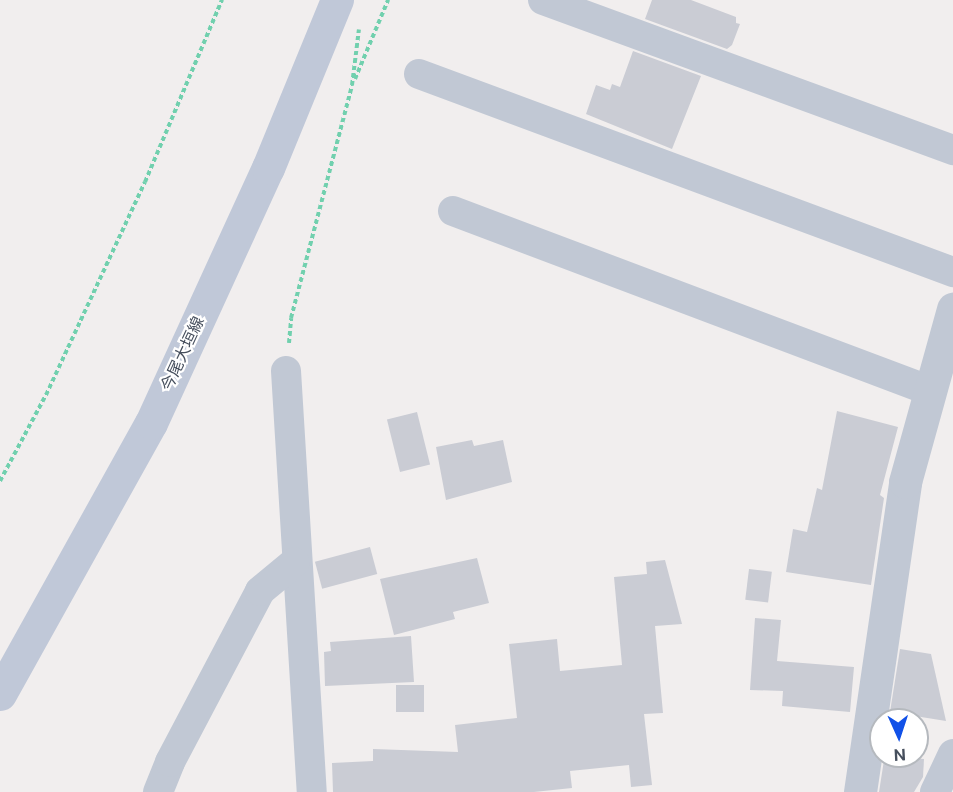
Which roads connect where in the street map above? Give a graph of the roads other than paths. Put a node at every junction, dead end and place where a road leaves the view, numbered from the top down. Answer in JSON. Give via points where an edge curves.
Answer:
{"nodes":[{"id":1,"x":543,"y":0,"type":"edge"},
{"id":2,"x":350,"y":9,"type":"edge"},
{"id":3,"x":419,"y":74,"type":"dead end"},
{"id":4,"x":953,"y":150,"type":"edge"},
{"id":5,"x":453,"y":212,"type":"dead end"},
{"id":6,"x":953,"y":272,"type":"edge"},
{"id":7,"x":953,"y":309,"type":"edge"},
{"id":8,"x":286,"y":371,"type":"road end"},
{"id":9,"x":928,"y":390,"type":"junction"},
{"id":10,"x":295,"y":562,"type":"junction"},
{"id":11,"x":0,"y":694,"type":"edge"},
{"id":12,"x":953,"y":754,"type":"edge"},
{"id":13,"x":158,"y":792,"type":"edge"},
{"id":14,"x":312,"y":792,"type":"edge"},
{"id":15,"x":860,"y":792,"type":"edge"},
{"id":16,"x":935,"y":792,"type":"edge"}],
"edges":[{"from":1,"to":4,"type":"street"},
{"from":2,"to":11,"type":"main road","name":"今尾大垣線","via":[[268,168],[151,423]]},
{"from":3,"to":6,"type":"street"},
{"from":5,"to":9,"type":"street"},
{"from":7,"to":9,"type":"street"},
{"from":8,"to":10,"type":"street"},
{"from":9,"to":15,"type":"street","via":[[905,482]]},
{"from":10,"to":13,"type":"street","via":[[260,591]]},
{"from":10,"to":14,"type":"street"},
{"from":12,"to":16,"type":"street"}]}
